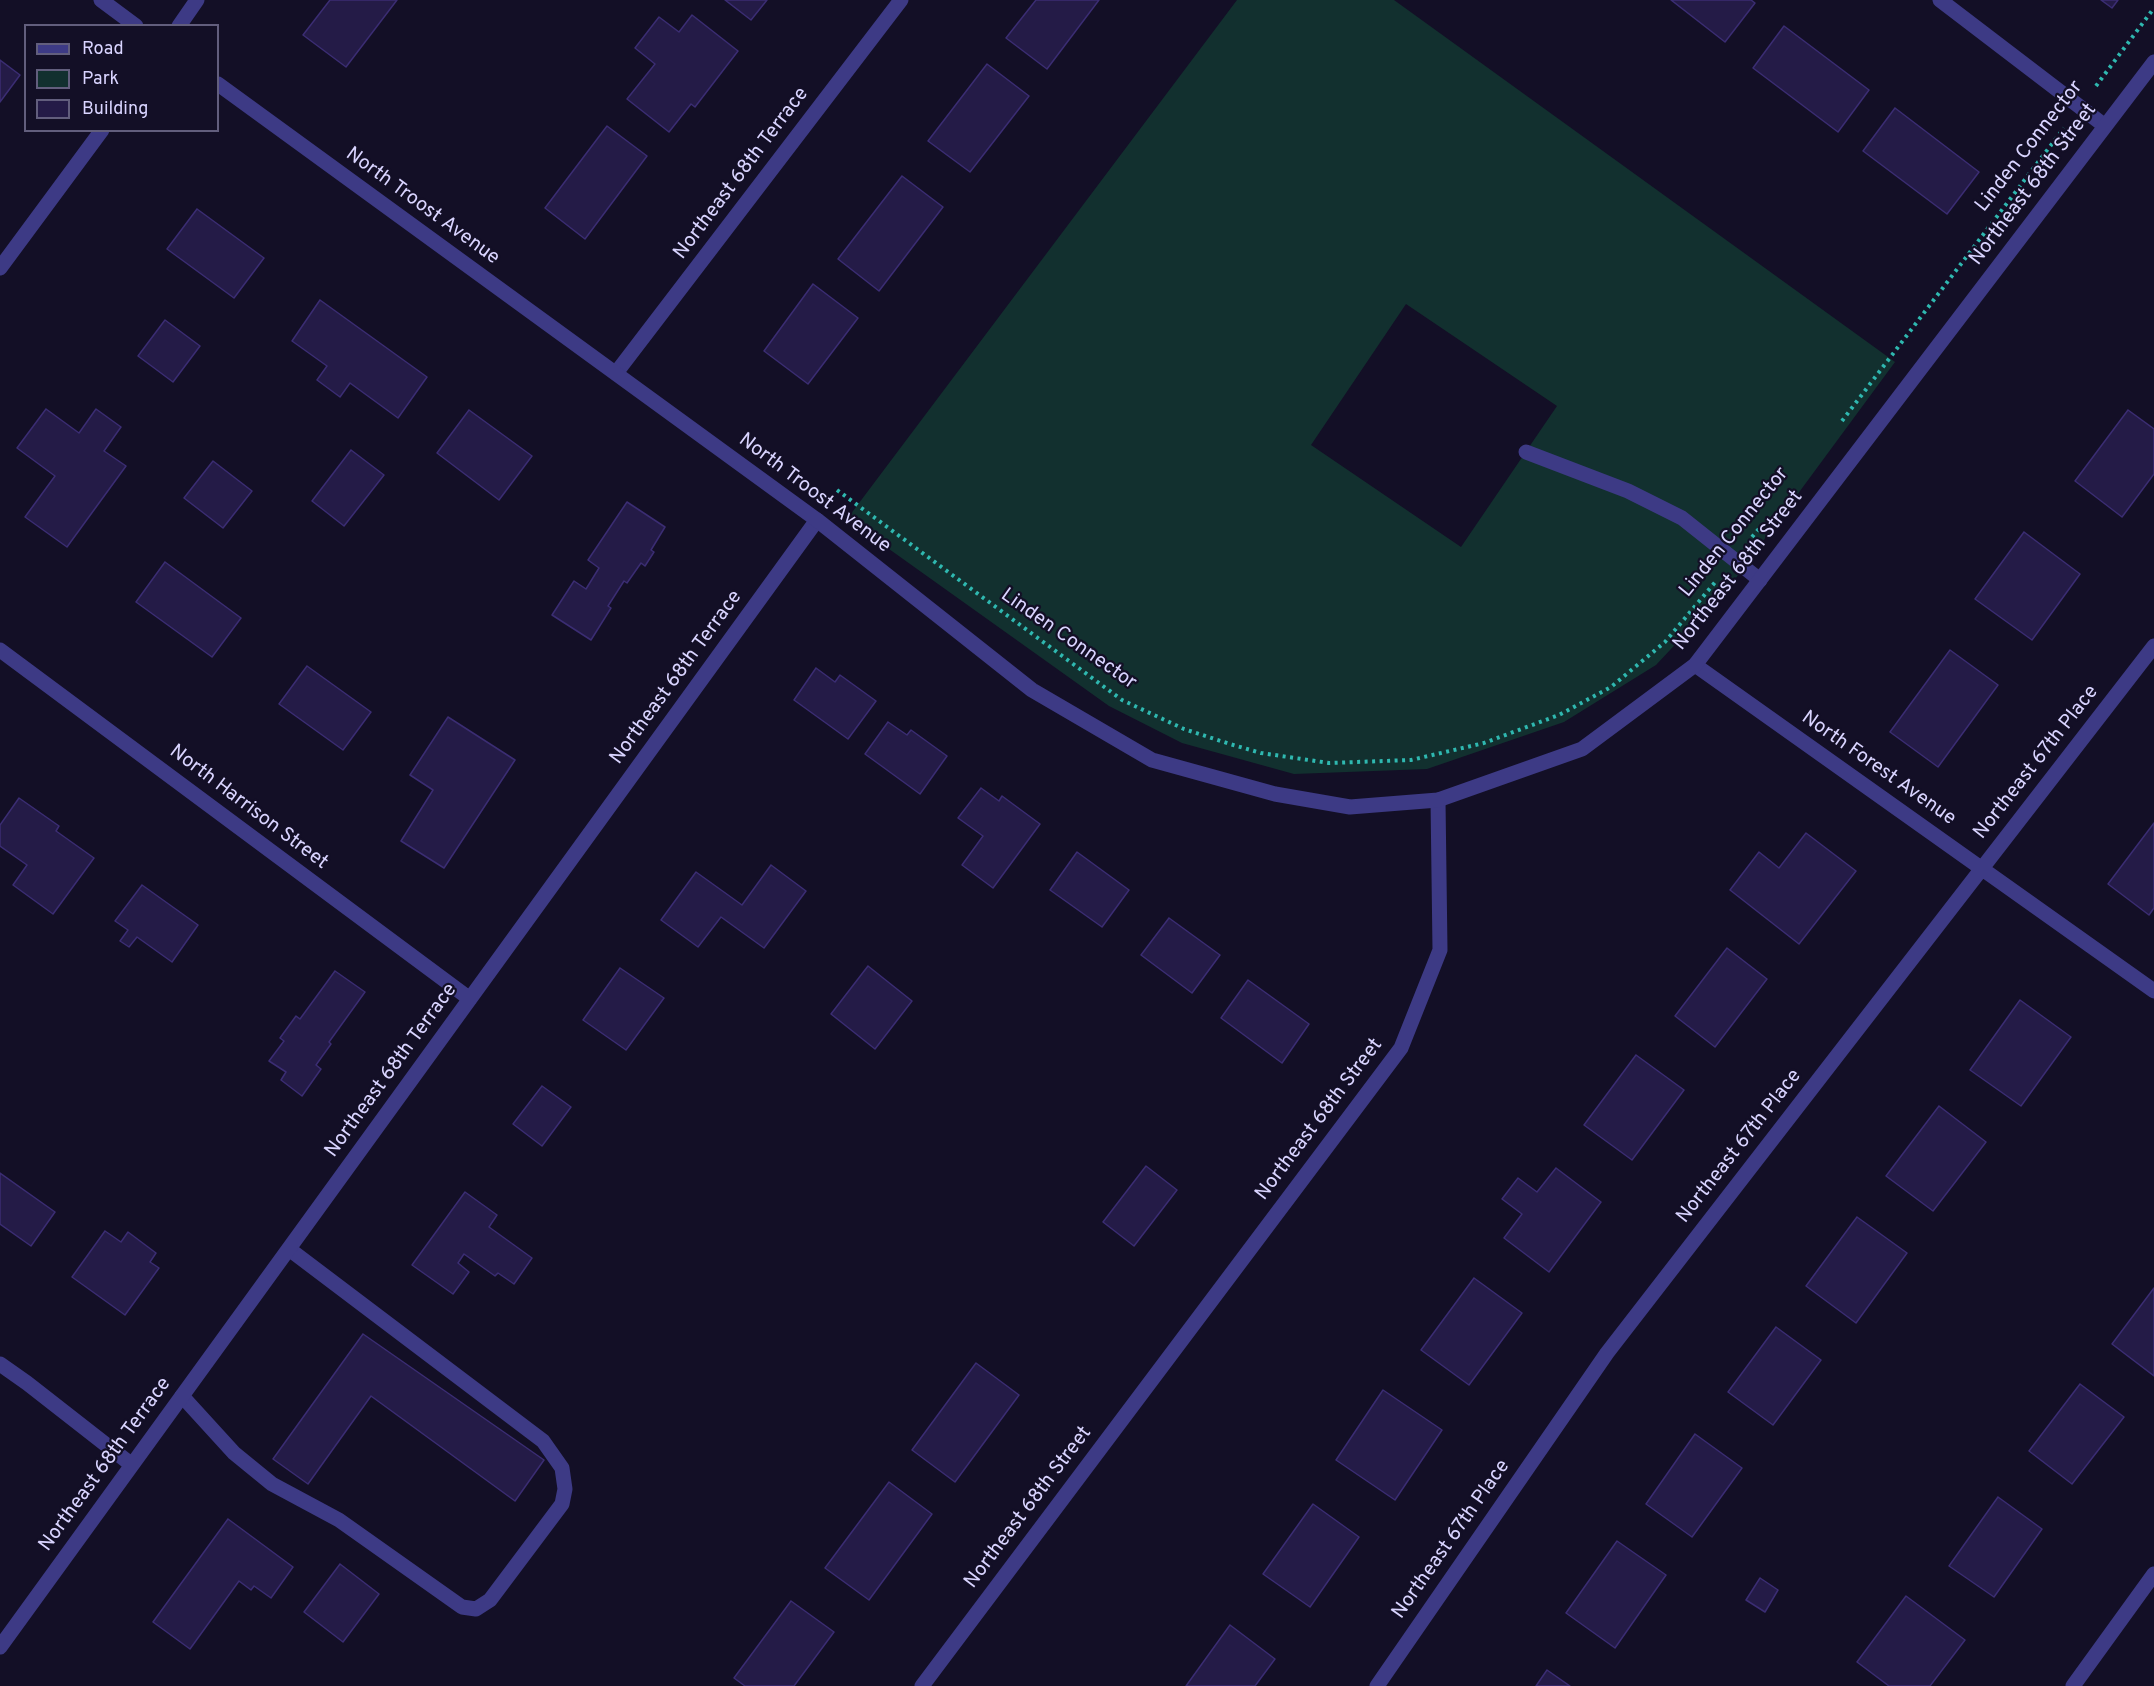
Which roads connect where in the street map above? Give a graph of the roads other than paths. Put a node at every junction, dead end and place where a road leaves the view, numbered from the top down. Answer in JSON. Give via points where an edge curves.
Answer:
{"nodes":[{"id":1,"x":101,"y":0,"type":"edge"},
{"id":2,"x":197,"y":0,"type":"edge"},
{"id":3,"x":901,"y":0,"type":"edge"},
{"id":4,"x":1940,"y":0,"type":"edge"},
{"id":5,"x":133,"y":24,"type":"edge"},
{"id":6,"x":180,"y":24,"type":"edge"},
{"id":7,"x":2154,"y":62,"type":"edge"},
{"id":8,"x":219,"y":85,"type":"edge"},
{"id":9,"x":2104,"y":126,"type":"junction"},
{"id":10,"x":101,"y":132,"type":"edge"},
{"id":11,"x":0,"y":268,"type":"edge"},
{"id":12,"x":616,"y":373,"type":"junction"},
{"id":13,"x":1526,"y":452,"type":"dead end"},
{"id":14,"x":817,"y":520,"type":"junction"},
{"id":15,"x":1760,"y":580,"type":"junction"},
{"id":16,"x":2154,"y":646,"type":"edge"},
{"id":17,"x":0,"y":650,"type":"edge"},
{"id":18,"x":1695,"y":665,"type":"junction"},
{"id":19,"x":1438,"y":800,"type":"junction"},
{"id":20,"x":1983,"y":868,"type":"junction"},
{"id":21,"x":2154,"y":991,"type":"edge"},
{"id":22,"x":471,"y":999,"type":"junction"},
{"id":23,"x":289,"y":1249,"type":"junction"},
{"id":24,"x":0,"y":1365,"type":"edge"},
{"id":25,"x":182,"y":1396,"type":"junction"},
{"id":26,"x":132,"y":1465,"type":"junction"},
{"id":27,"x":2154,"y":1574,"type":"edge"},
{"id":28,"x":0,"y":1647,"type":"edge"},
{"id":29,"x":922,"y":1686,"type":"edge"},
{"id":30,"x":1377,"y":1686,"type":"edge"},
{"id":31,"x":2073,"y":1686,"type":"edge"}],
"edges":[{"from":1,"to":5,"type":"street"},
{"from":2,"to":6,"type":"street"},
{"from":3,"to":12,"type":"street","name":"Northeast 68th Terrace"},
{"from":4,"to":9,"type":"street"},
{"from":7,"to":9,"type":"street","name":"Northeast 68th Street"},
{"from":8,"to":12,"type":"street","name":"North Troost Avenue"},
{"from":9,"to":15,"type":"street","name":"Northeast 68th Street"},
{"from":10,"to":11,"type":"street"},
{"from":12,"to":14,"type":"street","name":"North Troost Avenue"},
{"from":13,"to":15,"type":"street","via":[[1628,491],[1682,518]]},
{"from":14,"to":19,"type":"street","name":"North Troost Avenue","via":[[1032,690],[1152,760],[1275,794],[1350,807]]},
{"from":14,"to":22,"type":"street","name":"Northeast 68th Terrace"},
{"from":15,"to":18,"type":"street","name":"Northeast 68th Street"},
{"from":16,"to":20,"type":"street","name":"Northeast 67th Place"},
{"from":17,"to":22,"type":"street","name":"North Harrison Street"},
{"from":18,"to":19,"type":"street","name":"Northeast 68th Street","via":[[1582,749]]},
{"from":18,"to":20,"type":"street","name":"North Forest Avenue"},
{"from":19,"to":29,"type":"street","name":"Northeast 68th Street","via":[[1440,950],[1401,1048]]},
{"from":20,"to":21,"type":"street","name":"North Forest Avenue"},
{"from":20,"to":30,"type":"street","name":"Northeast 67th Place","via":[[1606,1353]]},
{"from":22,"to":23,"type":"street","name":"Northeast 68th Terrace"},
{"from":23,"to":25,"type":"street","name":"Northeast 68th Terrace"},
{"from":23,"to":25,"type":"street","via":[[543,1441],[562,1468],[562,1504],[490,1600],[476,1609],[462,1607],[339,1520],[272,1484],[234,1453]]},
{"from":24,"to":26,"type":"street"},
{"from":25,"to":26,"type":"street","name":"Northeast 68th Terrace"},
{"from":26,"to":28,"type":"street","name":"Northeast 68th Terrace"},
{"from":27,"to":31,"type":"street"}]}
